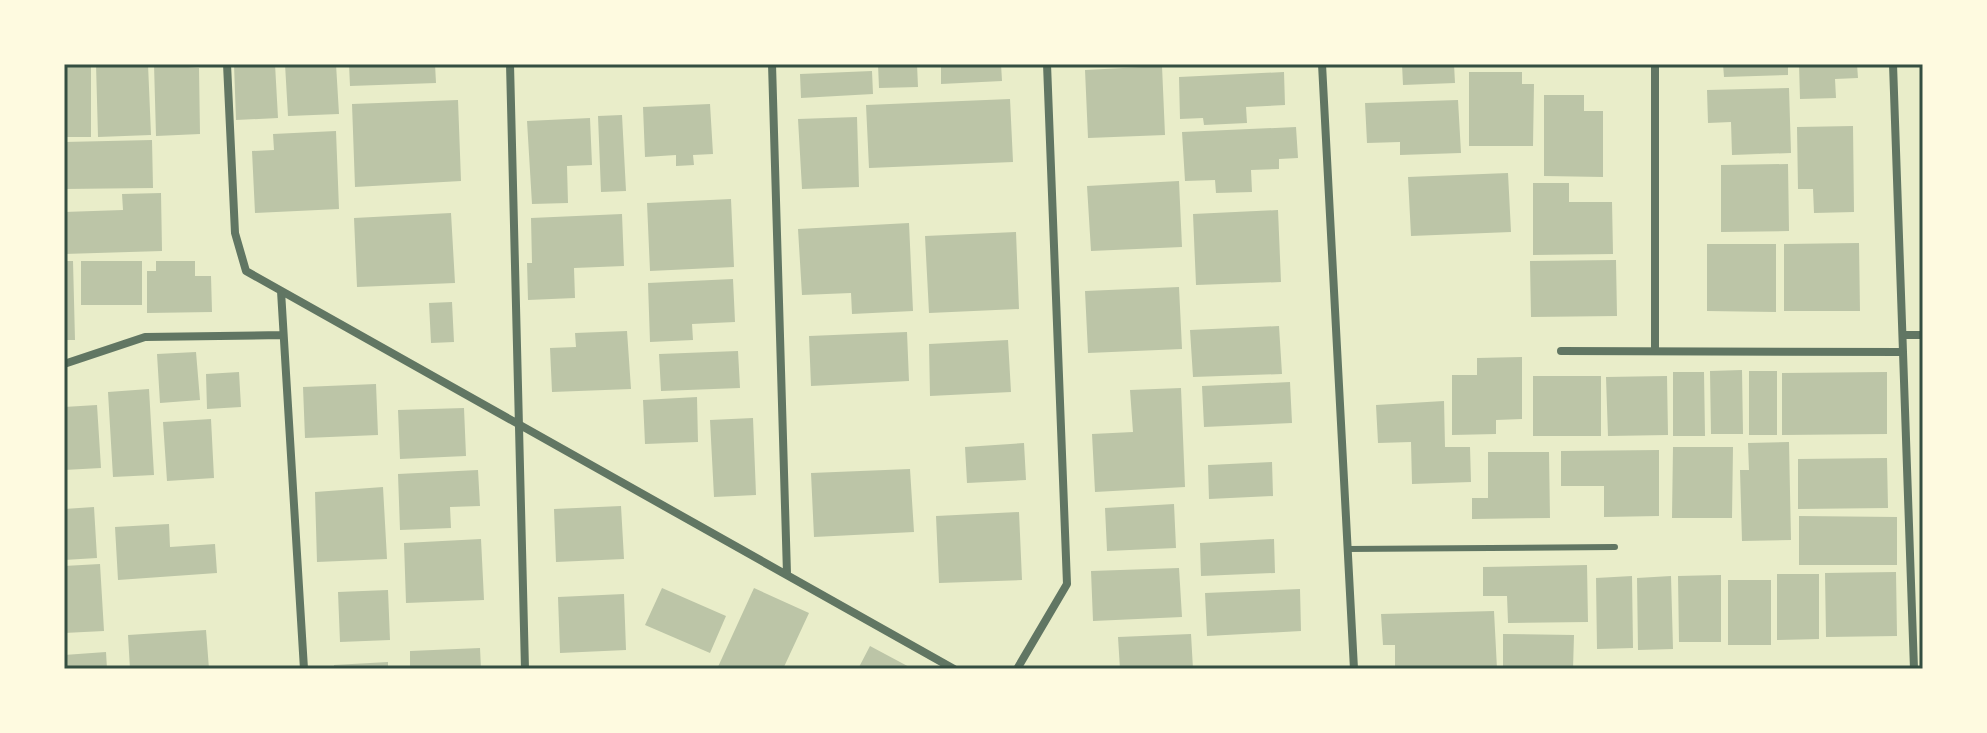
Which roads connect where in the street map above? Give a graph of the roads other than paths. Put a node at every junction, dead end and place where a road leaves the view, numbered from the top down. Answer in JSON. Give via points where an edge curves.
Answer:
{"nodes":[{"id":1,"x":227,"y":64,"type":"edge"},
{"id":2,"x":510,"y":64,"type":"edge"},
{"id":3,"x":772,"y":64,"type":"edge"},
{"id":4,"x":1047,"y":64,"type":"edge"},
{"id":5,"x":1322,"y":64,"type":"edge"},
{"id":6,"x":1655,"y":64,"type":"edge"},
{"id":7,"x":1893,"y":64,"type":"edge"},
{"id":8,"x":281,"y":291,"type":"junction"},
{"id":9,"x":283,"y":335,"type":"junction"},
{"id":10,"x":1903,"y":335,"type":"junction"},
{"id":11,"x":1923,"y":335,"type":"edge"},
{"id":12,"x":1561,"y":351,"type":"dead end"},
{"id":13,"x":1655,"y":351,"type":"junction"},
{"id":14,"x":1903,"y":352,"type":"junction"},
{"id":15,"x":64,"y":364,"type":"edge"},
{"id":16,"x":518,"y":424,"type":"junction"},
{"id":17,"x":1615,"y":547,"type":"dead end"},
{"id":18,"x":1347,"y":549,"type":"junction"},
{"id":19,"x":787,"y":574,"type":"junction"},
{"id":20,"x":304,"y":669,"type":"edge"},
{"id":21,"x":525,"y":669,"type":"edge"},
{"id":22,"x":954,"y":669,"type":"edge"},
{"id":23,"x":1017,"y":669,"type":"edge"},
{"id":24,"x":1354,"y":669,"type":"edge"},
{"id":25,"x":1914,"y":669,"type":"edge"}],
"edges":[{"from":1,"to":8,"type":"street","via":[[235,233],[246,271]]},
{"from":2,"to":16,"type":"street"},
{"from":3,"to":19,"type":"street"},
{"from":4,"to":23,"type":"street","via":[[1067,584]]},
{"from":5,"to":18,"type":"street"},
{"from":6,"to":13,"type":"street"},
{"from":7,"to":10,"type":"street"},
{"from":8,"to":9,"type":"street"},
{"from":8,"to":16,"type":"street"},
{"from":9,"to":15,"type":"street","via":[[145,337]]},
{"from":9,"to":20,"type":"street"},
{"from":10,"to":11,"type":"street"},
{"from":10,"to":14,"type":"street"},
{"from":12,"to":13,"type":"street"},
{"from":13,"to":14,"type":"street"},
{"from":14,"to":25,"type":"street"},
{"from":16,"to":19,"type":"street"},
{"from":16,"to":21,"type":"street"},
{"from":17,"to":18,"type":"lane"},
{"from":18,"to":24,"type":"street"},
{"from":19,"to":22,"type":"street"}]}
